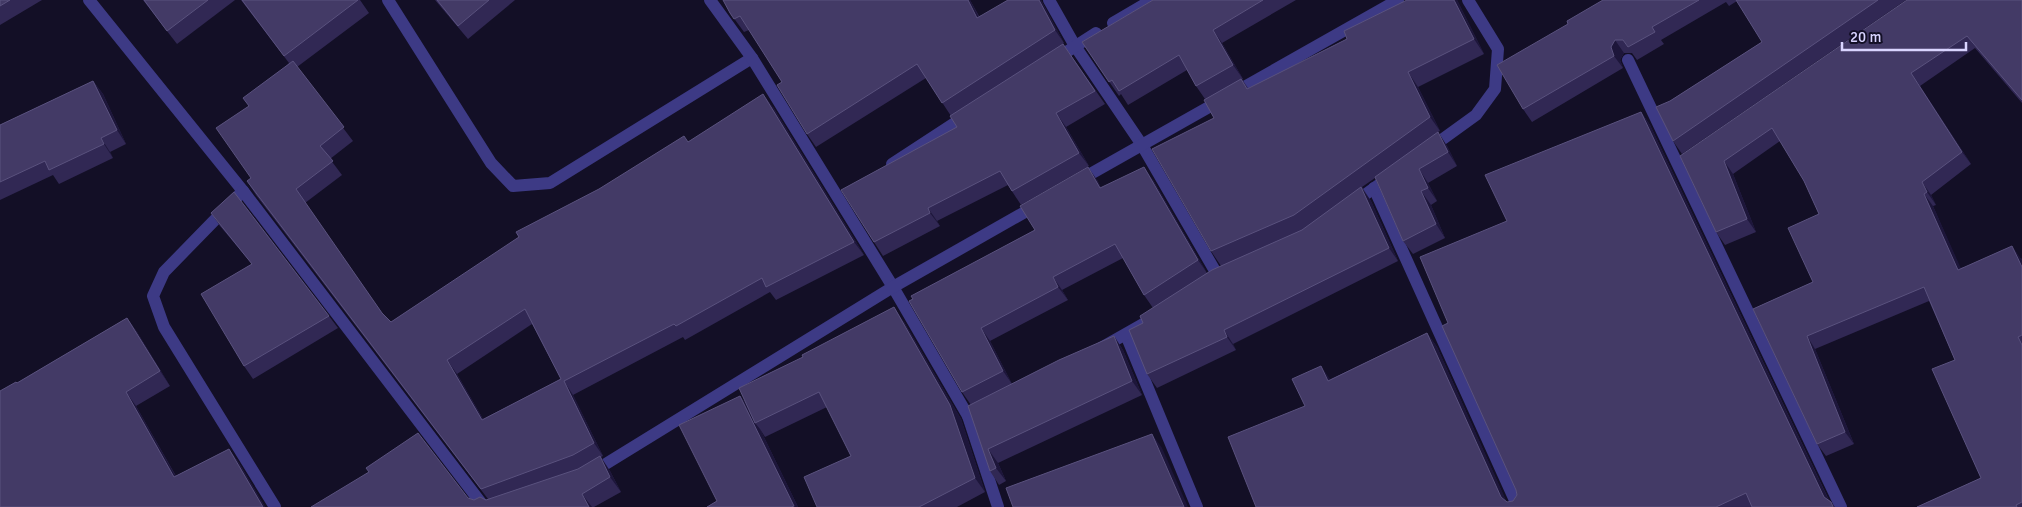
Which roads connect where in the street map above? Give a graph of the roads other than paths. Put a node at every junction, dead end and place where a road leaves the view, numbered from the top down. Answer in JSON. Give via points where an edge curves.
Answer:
{"nodes":[{"id":1,"x":89,"y":0,"type":"edge"},
{"id":2,"x":388,"y":0,"type":"edge"},
{"id":3,"x":710,"y":0,"type":"edge"},
{"id":4,"x":1048,"y":0,"type":"edge"},
{"id":5,"x":1152,"y":0,"type":"edge"},
{"id":6,"x":1398,"y":0,"type":"edge"},
{"id":7,"x":1468,"y":0,"type":"edge"},
{"id":8,"x":1075,"y":46,"type":"junction"},
{"id":9,"x":752,"y":58,"type":"junction"},
{"id":10,"x":1628,"y":60,"type":"edge"},
{"id":11,"x":1042,"y":67,"type":"edge"},
{"id":12,"x":977,"y":109,"type":"edge"},
{"id":13,"x":1142,"y":145,"type":"junction"},
{"id":14,"x":1421,"y":154,"type":"edge"},
{"id":15,"x":1398,"y":171,"type":"edge"},
{"id":16,"x":879,"y":172,"type":"edge"},
{"id":17,"x":1374,"y":188,"type":"junction"},
{"id":18,"x":1064,"y":189,"type":"edge"},
{"id":19,"x":243,"y":191,"type":"junction"},
{"id":20,"x":1047,"y":199,"type":"edge"},
{"id":21,"x":1345,"y":209,"type":"edge"},
{"id":22,"x":1219,"y":276,"type":"edge"},
{"id":23,"x":893,"y":287,"type":"junction"},
{"id":24,"x":1156,"y":316,"type":"edge"},
{"id":25,"x":1126,"y":336,"type":"junction"},
{"id":26,"x":1091,"y":353,"type":"edge"},
{"id":27,"x":995,"y":402,"type":"edge"},
{"id":28,"x":968,"y":416,"type":"junction"},
{"id":29,"x":577,"y":479,"type":"edge"},
{"id":30,"x":275,"y":507,"type":"edge"},
{"id":31,"x":484,"y":507,"type":"edge"},
{"id":32,"x":998,"y":507,"type":"edge"},
{"id":33,"x":1197,"y":507,"type":"edge"},
{"id":34,"x":1518,"y":507,"type":"edge"},
{"id":35,"x":1841,"y":507,"type":"edge"}],
"edges":[{"from":1,"to":19,"type":"street"},
{"from":2,"to":9,"type":"street","via":[[490,163],[513,186],[550,182]]},
{"from":3,"to":9,"type":"street"},
{"from":4,"to":8,"type":"street"},
{"from":5,"to":8,"type":"street"},
{"from":6,"to":13,"type":"street"},
{"from":7,"to":14,"type":"street","via":[[1498,48],[1494,89],[1476,115]]},
{"from":8,"to":11,"type":"street"},
{"from":8,"to":13,"type":"street"},
{"from":9,"to":23,"type":"street","via":[[842,196]]},
{"from":10,"to":35,"type":"street","via":[[1682,163]]},
{"from":12,"to":16,"type":"street"},
{"from":13,"to":18,"type":"street"},
{"from":13,"to":22,"type":"street"},
{"from":15,"to":17,"type":"street"},
{"from":17,"to":21,"type":"street"},
{"from":17,"to":34,"type":"street"},
{"from":19,"to":30,"type":"street","via":[[164,272],[153,296],[164,327]]},
{"from":19,"to":31,"type":"street"},
{"from":20,"to":23,"type":"street"},
{"from":23,"to":28,"type":"street"},
{"from":23,"to":29,"type":"street"},
{"from":24,"to":25,"type":"street"},
{"from":25,"to":26,"type":"street"},
{"from":25,"to":33,"type":"street"},
{"from":27,"to":28,"type":"street"},
{"from":28,"to":32,"type":"street"}]}
